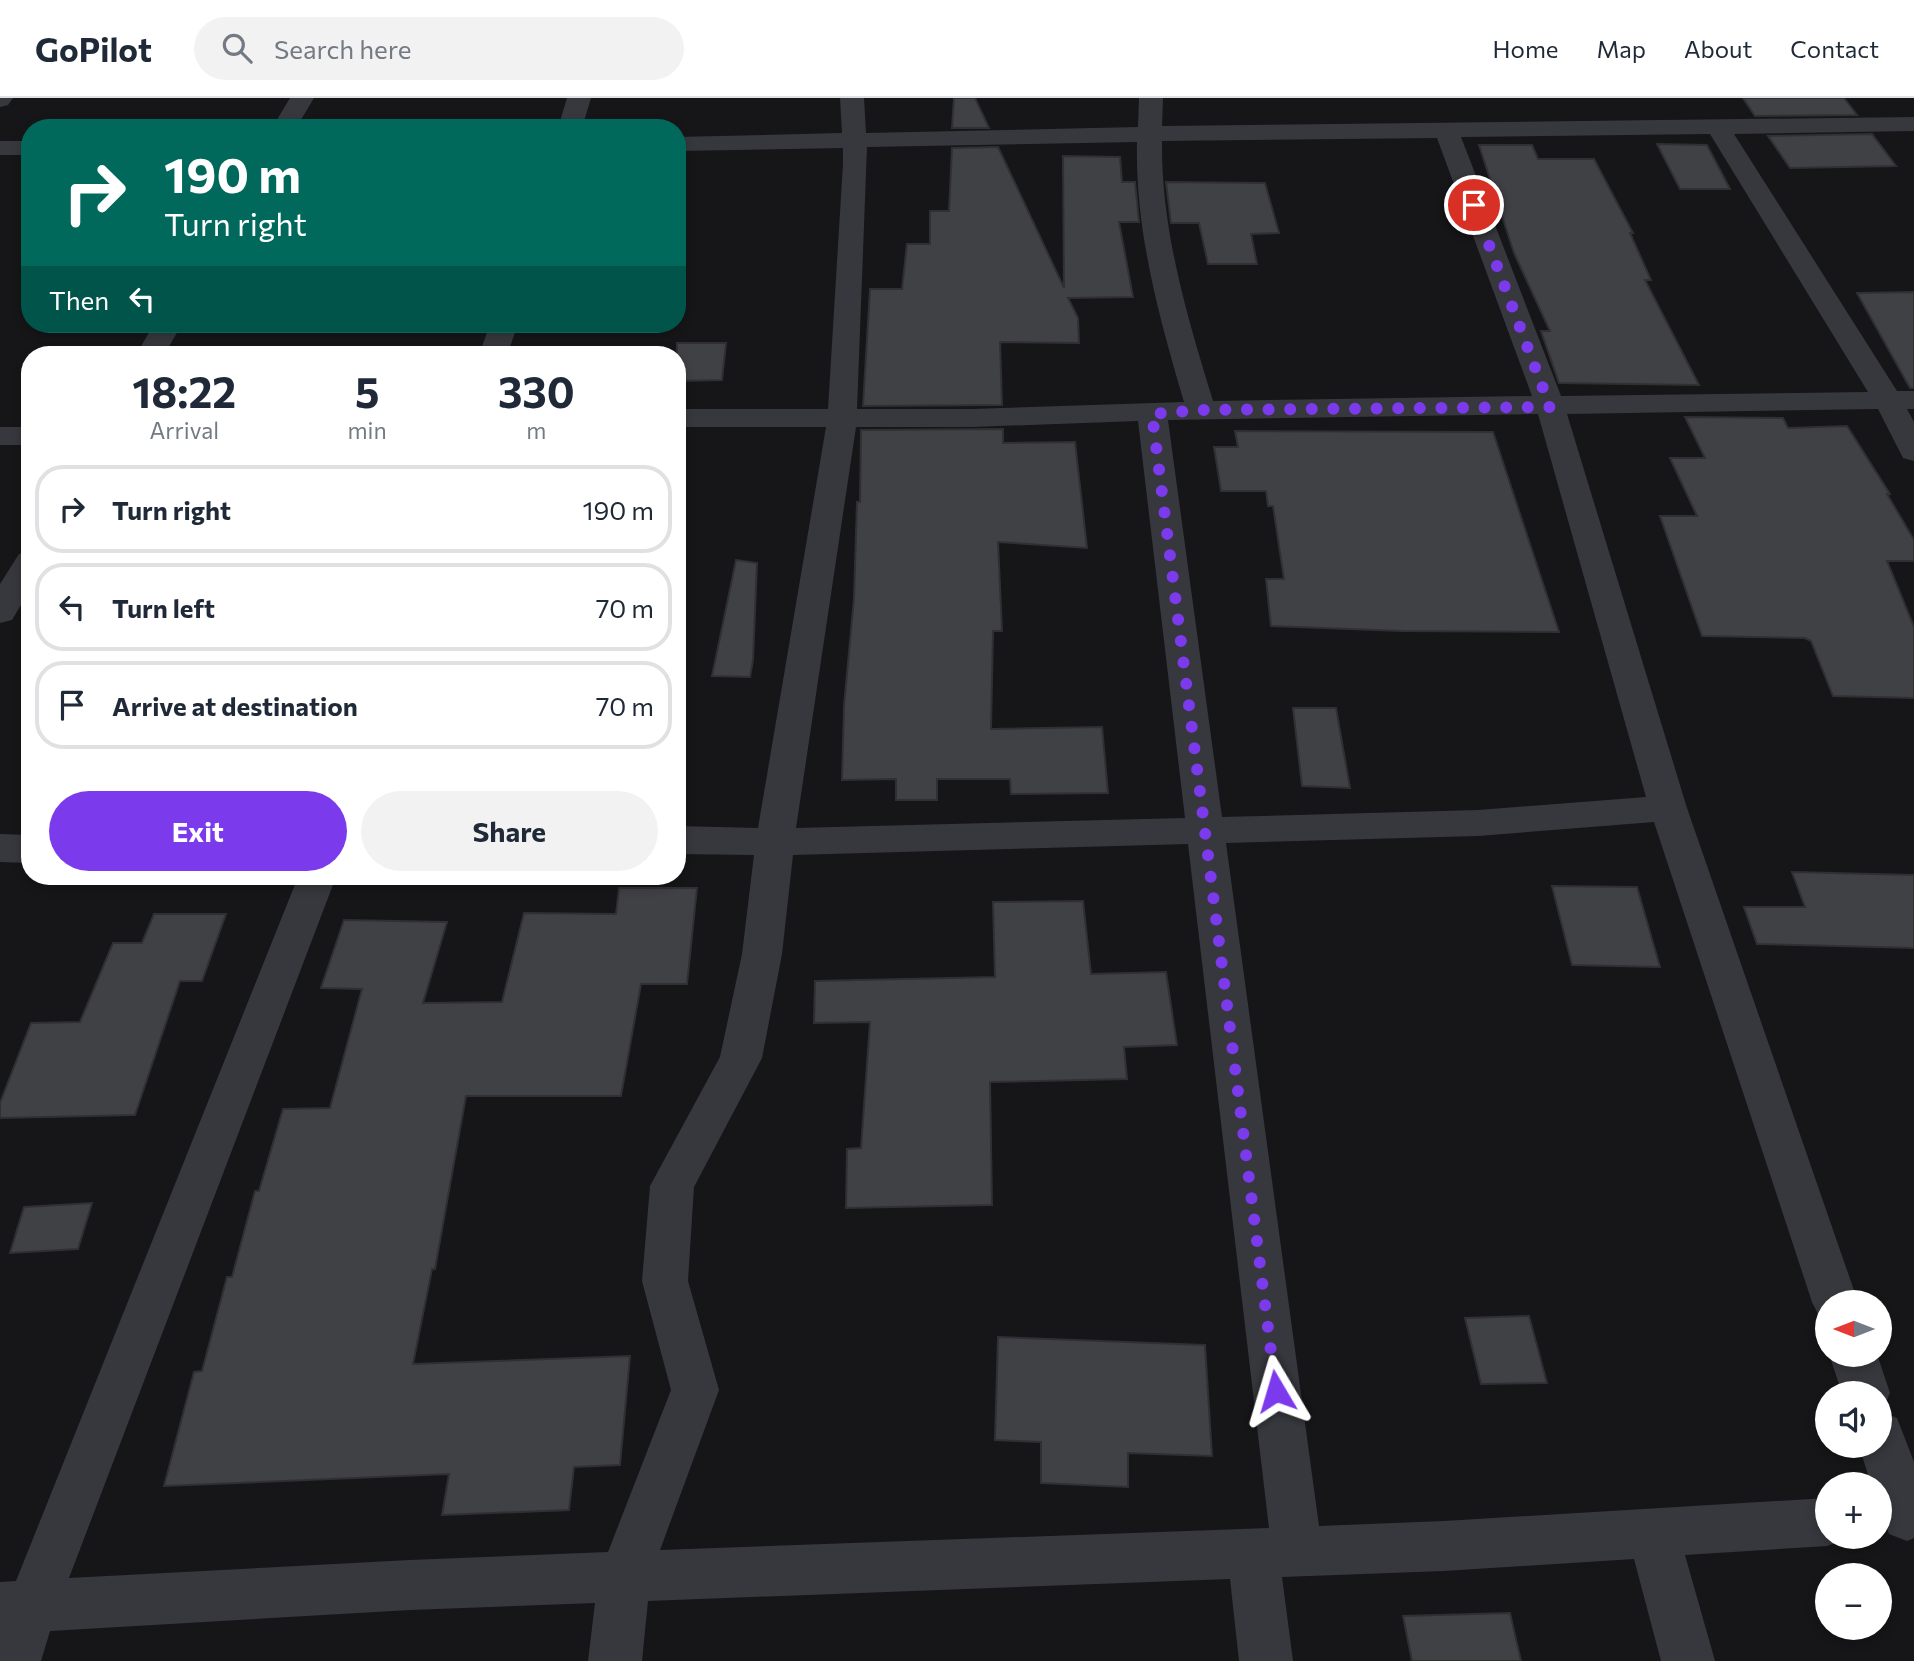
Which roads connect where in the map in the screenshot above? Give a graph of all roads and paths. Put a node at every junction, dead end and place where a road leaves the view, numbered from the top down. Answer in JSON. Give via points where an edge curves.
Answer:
{"nodes":[{"id":1,"x":302,"y":98,"type":"edge"},
{"id":2,"x":579,"y":98,"type":"edge"},
{"id":3,"x":852,"y":98,"type":"edge"},
{"id":4,"x":1151,"y":98,"type":"edge"},
{"id":5,"x":289,"y":119,"type":"edge"},
{"id":6,"x":573,"y":119,"type":"edge"},
{"id":7,"x":1914,"y":124,"type":"edge"},
{"id":8,"x":1718,"y":127,"type":"junction"},
{"id":9,"x":1446,"y":130,"type":"junction"},
{"id":10,"x":1149,"y":134,"type":"junction"},
{"id":11,"x":853,"y":142,"type":"junction"},
{"id":12,"x":686,"y":144,"type":"edge"},
{"id":13,"x":0,"y":148,"type":"edge"},
{"id":14,"x":21,"y":148,"type":"edge"},
{"id":15,"x":1901,"y":400,"type":"edge"},
{"id":16,"x":1550,"y":407,"type":"junction"},
{"id":17,"x":1201,"y":410,"type":"junction"},
{"id":18,"x":1152,"y":414,"type":"junction"},
{"id":19,"x":686,"y":418,"type":"edge"},
{"id":20,"x":842,"y":418,"type":"junction"},
{"id":21,"x":0,"y":436,"type":"edge"},
{"id":22,"x":21,"y":436,"type":"edge"},
{"id":23,"x":1914,"y":452,"type":"edge"},
{"id":24,"x":21,"y":576,"type":"edge"},
{"id":25,"x":0,"y":612,"type":"edge"},
{"id":26,"x":1668,"y":808,"type":"junction"},
{"id":27,"x":1204,"y":828,"type":"junction"},
{"id":28,"x":686,"y":840,"type":"edge"},
{"id":29,"x":775,"y":842,"type":"junction"},
{"id":30,"x":0,"y":848,"type":"edge"},
{"id":31,"x":21,"y":849,"type":"edge"},
{"id":32,"x":314,"y":885,"type":"edge"},
{"id":33,"x":1831,"y":1290,"type":"edge"},
{"id":34,"x":1886,"y":1458,"type":"edge"},
{"id":35,"x":1900,"y":1517,"type":"edge"},
{"id":36,"x":1815,"y":1523,"type":"edge"},
{"id":37,"x":1653,"y":1533,"type":"junction"},
{"id":38,"x":1275,"y":1553,"type":"junction"},
{"id":39,"x":624,"y":1578,"type":"junction"},
{"id":40,"x":16,"y":1607,"type":"edge"},
{"id":41,"x":14,"y":1661,"type":"edge"},
{"id":42,"x":615,"y":1661,"type":"edge"},
{"id":43,"x":1266,"y":1661,"type":"edge"},
{"id":44,"x":1688,"y":1661,"type":"edge"}],
"edges":[{"from":1,"to":5,"type":"street"},
{"from":2,"to":6,"type":"street"},
{"from":3,"to":11,"type":"street"},
{"from":4,"to":10,"type":"street"},
{"from":7,"to":8,"type":"street"},
{"from":8,"to":9,"type":"street"},
{"from":8,"to":15,"type":"street"},
{"from":9,"to":10,"type":"street"},
{"from":9,"to":16,"type":"street"},
{"from":10,"to":11,"type":"street"},
{"from":10,"to":17,"type":"street","via":[[1150,184],[1163,268]]},
{"from":11,"to":12,"type":"street"},
{"from":11,"to":20,"type":"street","via":[[856,164]]},
{"from":13,"to":14,"type":"street"},
{"from":15,"to":16,"type":"street"},
{"from":15,"to":23,"type":"street"},
{"from":16,"to":17,"type":"street"},
{"from":16,"to":26,"type":"street"},
{"from":17,"to":18,"type":"street"},
{"from":18,"to":20,"type":"street"},
{"from":18,"to":27,"type":"street"},
{"from":19,"to":20,"type":"street"},
{"from":20,"to":29,"type":"street"},
{"from":21,"to":22,"type":"street"},
{"from":24,"to":25,"type":"street"},
{"from":26,"to":27,"type":"street","via":[[1478,823]]},
{"from":26,"to":33,"type":"street"},
{"from":27,"to":29,"type":"street"},
{"from":27,"to":38,"type":"street"},
{"from":28,"to":29,"type":"street"},
{"from":29,"to":39,"type":"street","via":[[762,954],[741,1058],[672,1186],[665,1281],[695,1390]]},
{"from":30,"to":31,"type":"street"},
{"from":32,"to":40,"type":"street"},
{"from":34,"to":35,"type":"street"},
{"from":36,"to":37,"type":"street"},
{"from":37,"to":38,"type":"street"},
{"from":37,"to":44,"type":"street"},
{"from":38,"to":39,"type":"street"},
{"from":38,"to":43,"type":"street"},
{"from":39,"to":40,"type":"street"},
{"from":39,"to":42,"type":"street"},
{"from":40,"to":41,"type":"street"}]}
